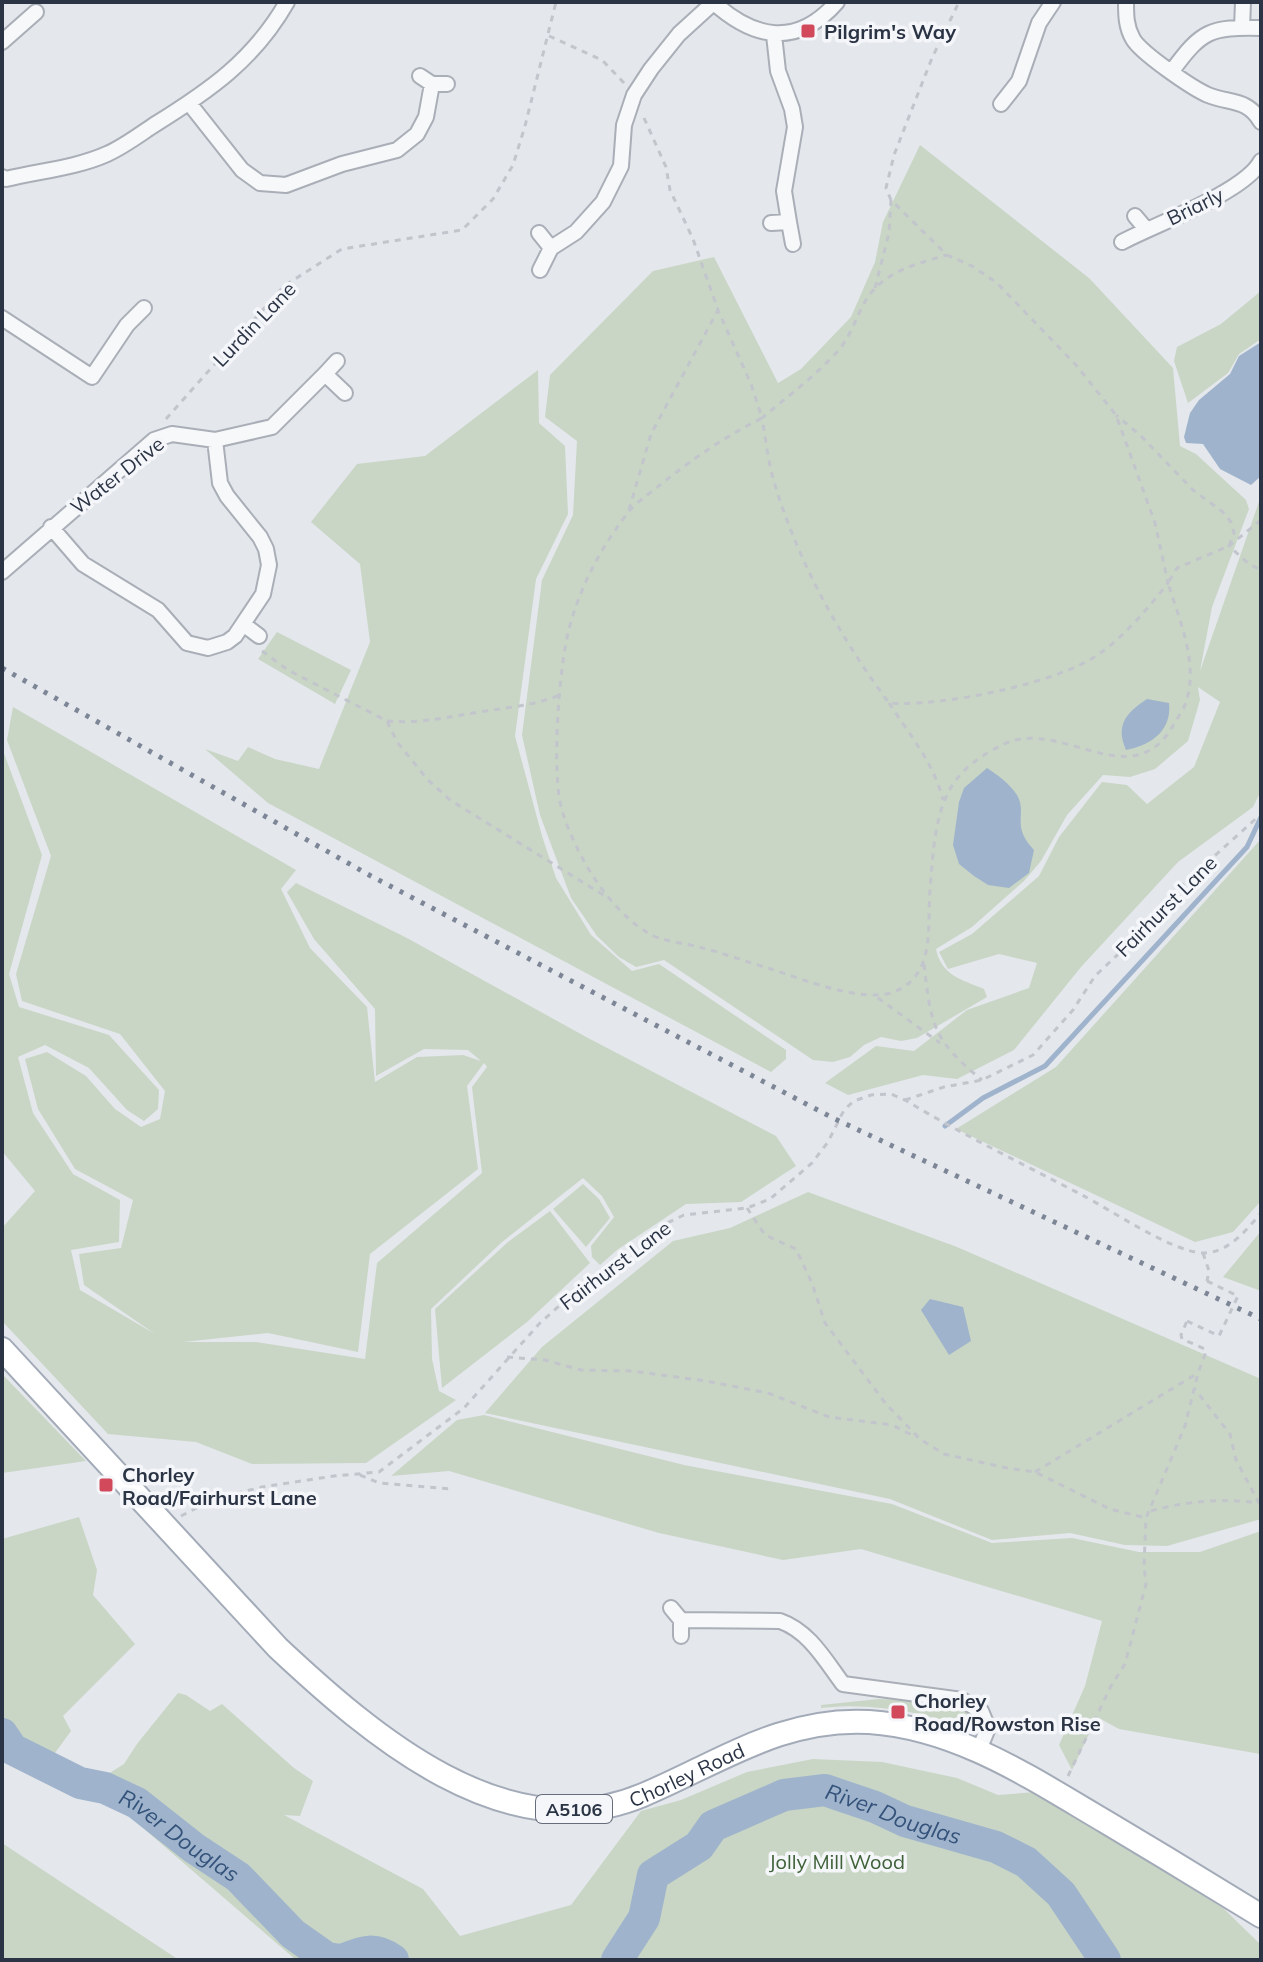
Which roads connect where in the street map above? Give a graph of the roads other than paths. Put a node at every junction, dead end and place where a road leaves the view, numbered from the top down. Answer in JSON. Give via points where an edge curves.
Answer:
{"nodes":[{"id":1,"x":287,"y":2,"type":"edge"},
{"id":2,"x":837,"y":2,"type":"edge"},
{"id":3,"x":1053,"y":2,"type":"edge"},
{"id":4,"x":1126,"y":2,"type":"edge"},
{"id":5,"x":1243,"y":2,"type":"edge"},
{"id":6,"x":713,"y":3,"type":"edge"},
{"id":7,"x":36,"y":12,"type":"dead end"},
{"id":8,"x":1242,"y":28,"type":"junction"},
{"id":9,"x":1261,"y":28,"type":"edge"},
{"id":10,"x":774,"y":35,"type":"junction"},
{"id":11,"x":2,"y":42,"type":"edge"},
{"id":12,"x":1172,"y":71,"type":"junction"},
{"id":13,"x":433,"y":81,"type":"dead end"},
{"id":14,"x":189,"y":103,"type":"junction"},
{"id":15,"x":1001,"y":104,"type":"dead end"},
{"id":16,"x":1261,"y":122,"type":"edge"},
{"id":17,"x":1261,"y":161,"type":"edge"},
{"id":18,"x":3,"y":183,"type":"edge"},
{"id":19,"x":1135,"y":216,"type":"dead end"},
{"id":20,"x":789,"y":222,"type":"junction"},
{"id":21,"x":771,"y":223,"type":"dead end"},
{"id":22,"x":1146,"y":229,"type":"junction"},
{"id":23,"x":539,"y":233,"type":"dead end"},
{"id":24,"x":1122,"y":242,"type":"dead end"},
{"id":25,"x":793,"y":244,"type":"dead end"},
{"id":26,"x":551,"y":248,"type":"junction"},
{"id":27,"x":540,"y":270,"type":"dead end"},
{"id":28,"x":144,"y":308,"type":"dead end"},
{"id":29,"x":2,"y":318,"type":"edge"},
{"id":30,"x":337,"y":361,"type":"dead end"},
{"id":31,"x":325,"y":374,"type":"junction"},
{"id":32,"x":345,"y":393,"type":"dead end"},
{"id":33,"x":215,"y":440,"type":"junction"},
{"id":34,"x":51,"y":527,"type":"junction"},
{"id":35,"x":2,"y":572,"type":"edge"},
{"id":36,"x":243,"y":624,"type":"junction"},
{"id":37,"x":259,"y":636,"type":"road end"},
{"id":38,"x":2,"y":1349,"type":"edge"},
{"id":39,"x":671,"y":1608,"type":"dead end"},
{"id":40,"x":681,"y":1620,"type":"junction"},
{"id":41,"x":681,"y":1636,"type":"dead end"},
{"id":42,"x":979,"y":1750,"type":"junction"},
{"id":43,"x":1261,"y":1916,"type":"edge"}],
"edges":[{"from":1,"to":14,"type":"street","via":[[245,60]]},
{"from":2,"to":10,"type":"street","via":[[801,30]]},
{"from":3,"to":15,"type":"street","via":[[1039,23],[1019,81]]},
{"from":4,"to":12,"type":"street","via":[[1131,37]]},
{"from":5,"to":8,"type":"street"},
{"from":6,"to":10,"type":"street","via":[[739,22]]},
{"from":6,"to":26,"type":"street","via":[[679,34],[634,95],[624,125],[621,166],[603,202],[576,232]]},
{"from":7,"to":11,"type":"street"},
{"from":8,"to":9,"type":"street"},
{"from":8,"to":12,"type":"street","via":[[1206,34]]},
{"from":10,"to":20,"type":"street","via":[[778,71],[795,127],[784,191]]},
{"from":12,"to":16,"type":"street","via":[[1211,96],[1246,105]]},
{"from":13,"to":14,"type":"street","via":[[426,117],[417,134],[397,150],[286,185],[260,183],[242,170]]},
{"from":14,"to":18,"type":"street","via":[[107,154]]},
{"from":17,"to":22,"type":"street","name":"Briarly","via":[[1239,185]]},
{"from":19,"to":22,"type":"street"},
{"from":20,"to":21,"type":"street"},
{"from":20,"to":25,"type":"street"},
{"from":22,"to":24,"type":"street","name":"Briarly"},
{"from":23,"to":26,"type":"street"},
{"from":26,"to":27,"type":"street"},
{"from":28,"to":29,"type":"street","via":[[92,377]]},
{"from":30,"to":31,"type":"street","name":"Water Drive"},
{"from":31,"to":32,"type":"street"},
{"from":31,"to":33,"type":"street","name":"Water Drive","via":[[272,427]]},
{"from":33,"to":34,"type":"street","name":"Water Drive","via":[[172,434],[154,440]]},
{"from":33,"to":36,"type":"street","via":[[220,483],[260,537],[269,565],[263,594]]},
{"from":34,"to":35,"type":"street","name":"Water Drive"},
{"from":34,"to":36,"type":"street","via":[[83,564],[158,610],[187,643],[219,646]]},
{"from":36,"to":37,"type":"street"},
{"from":38,"to":42,"type":"main road","name":"Chorley Road","number":"A5106","via":[[278,1648],[326,1692],[367,1726],[458,1783],[509,1804],[563,1809],[612,1805],[744,1746],[833,1721],[910,1726]]},
{"from":39,"to":40,"type":"street"},
{"from":40,"to":41,"type":"street"},
{"from":40,"to":42,"type":"street","via":[[780,1621],[793,1626],[843,1684],[962,1700],[981,1711],[988,1728]]},
{"from":42,"to":43,"type":"main road","name":"Chorley Road","number":"A5106"}]}
